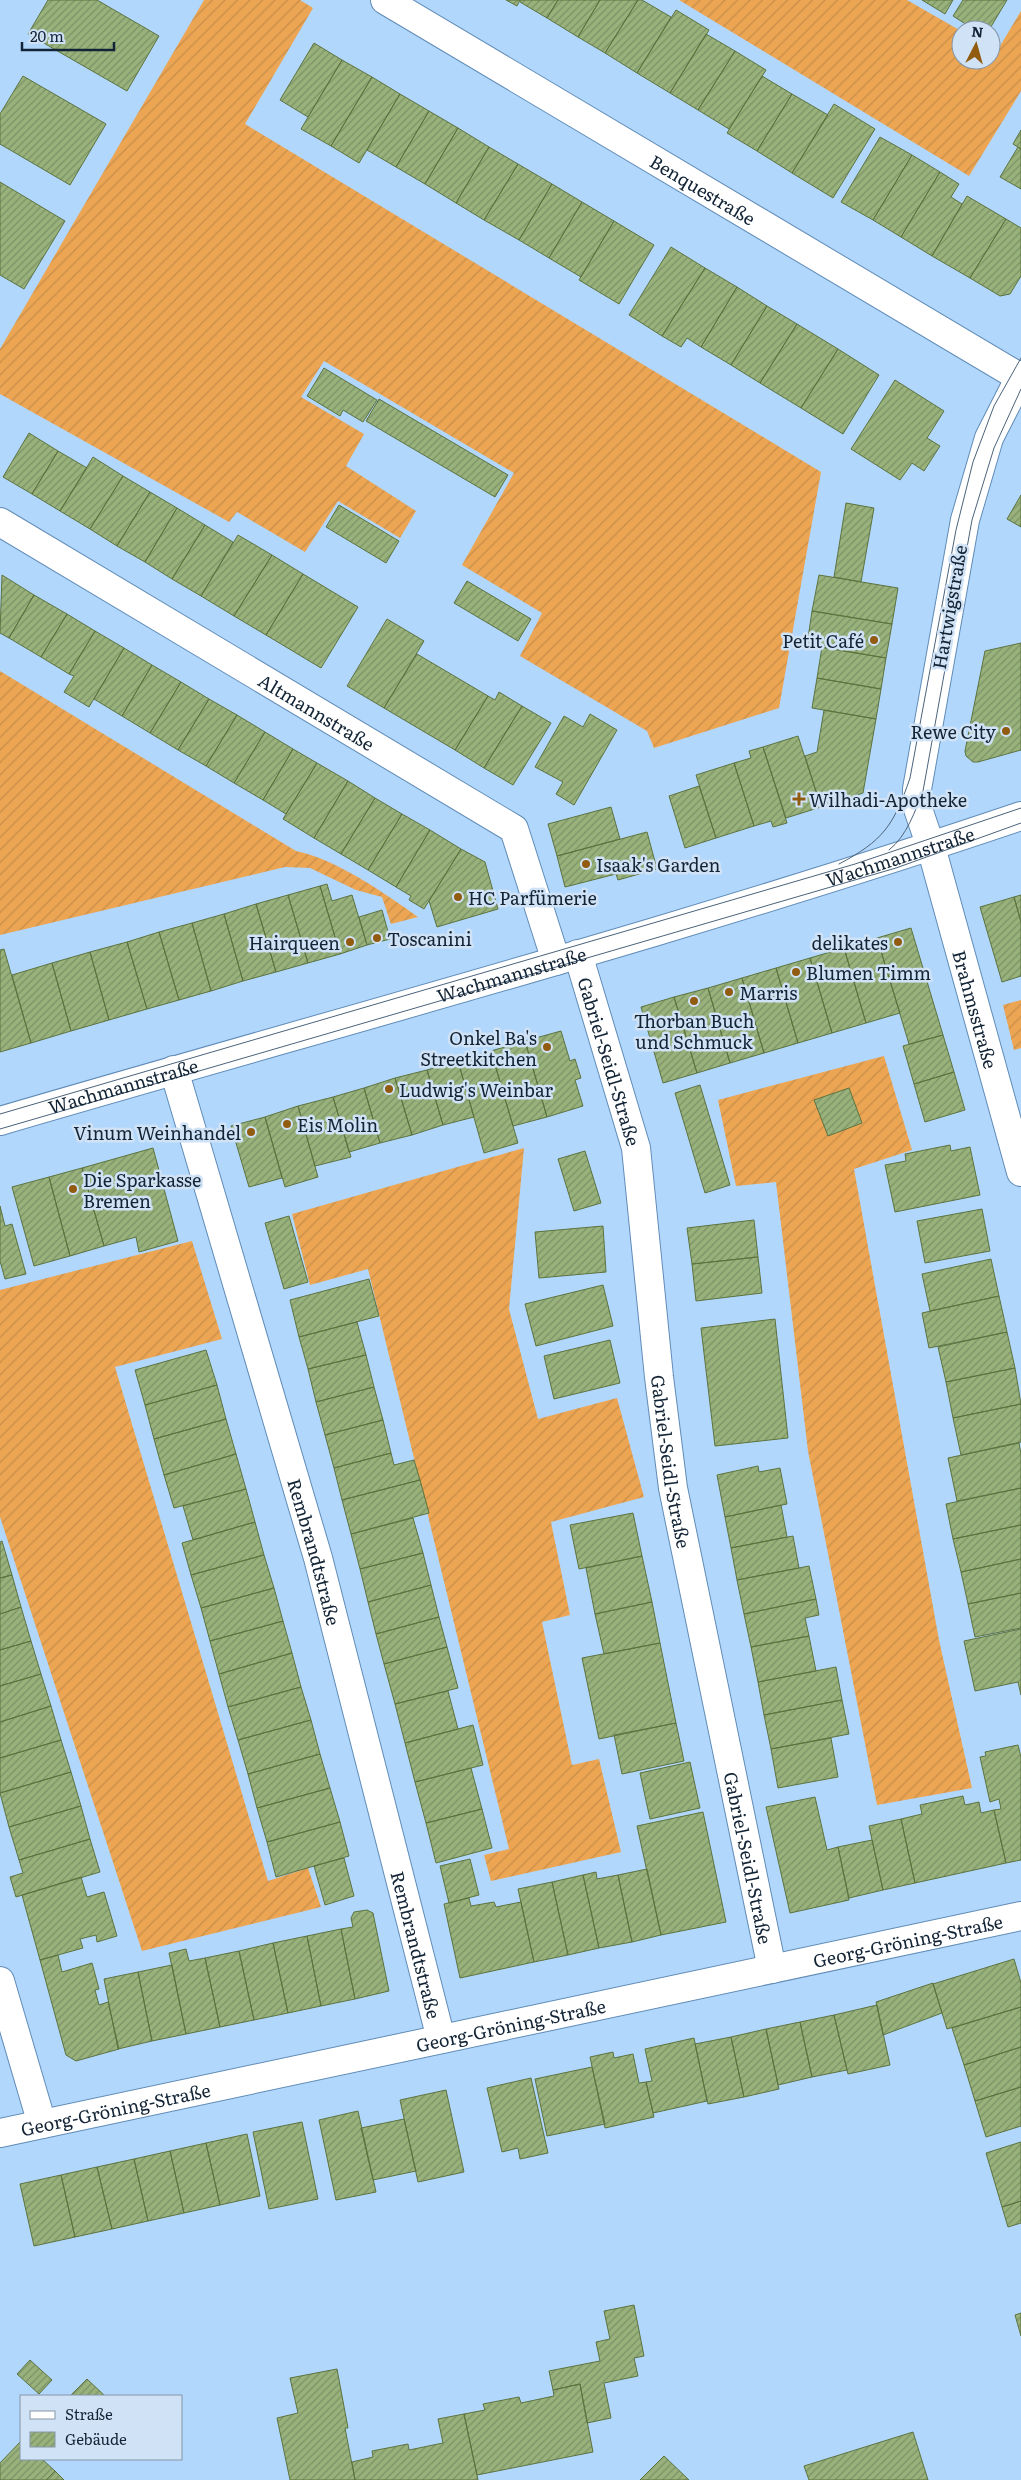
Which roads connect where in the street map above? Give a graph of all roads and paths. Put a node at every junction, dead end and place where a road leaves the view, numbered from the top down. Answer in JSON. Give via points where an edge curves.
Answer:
{"nodes":[{"id":1,"x":385,"y":0,"type":"edge"},
{"id":2,"x":1020,"y":377,"type":"edge"},
{"id":3,"x":0,"y":522,"type":"edge"},
{"id":4,"x":1021,"y":816,"type":"edge"},
{"id":5,"x":931,"y":847,"type":"junction"},
{"id":6,"x":567,"y":957,"type":"junction"},
{"id":7,"x":174,"y":1070,"type":"junction"},
{"id":8,"x":0,"y":1121,"type":"edge"},
{"id":9,"x":1021,"y":1172,"type":"edge"},
{"id":10,"x":1021,"y":1916,"type":"edge"},
{"id":11,"x":772,"y":1969,"type":"junction"},
{"id":12,"x":0,"y":1982,"type":"edge"},
{"id":13,"x":441,"y":2039,"type":"junction"},
{"id":14,"x":42,"y":2124,"type":"junction"},
{"id":15,"x":0,"y":2133,"type":"edge"}],
"edges":[{"from":1,"to":2,"type":"street","name":"Benquestraße"},
{"from":2,"to":5,"type":"street","name":"Hartwigstraße","via":[[989,438],[965,520],[917,789],[917,806]]},
{"from":3,"to":6,"type":"street","name":"Altmannstraße","via":[[514,829]]},
{"from":4,"to":5,"type":"street","name":"Wachmannstraße"},
{"from":5,"to":6,"type":"street","name":"Wachmannstraße"},
{"from":5,"to":9,"type":"street","name":"Brahmsstraße"},
{"from":6,"to":7,"type":"street","name":"Wachmannstraße"},
{"from":6,"to":11,"type":"street","name":"Gabriel-Seidl-Straße","via":[[636,1148],[673,1488]]},
{"from":7,"to":8,"type":"street","name":"Wachmannstraße"},
{"from":7,"to":13,"type":"street","name":"Rembrandtstraße","via":[[318,1558]]},
{"from":10,"to":11,"type":"street","name":"Georg-Gröning-Straße"},
{"from":11,"to":13,"type":"street","name":"Georg-Gröning-Straße"},
{"from":12,"to":14,"type":"street"},
{"from":13,"to":14,"type":"street","name":"Georg-Gröning-Straße"},
{"from":14,"to":15,"type":"street","name":"Georg-Gröning-Straße"}]}
